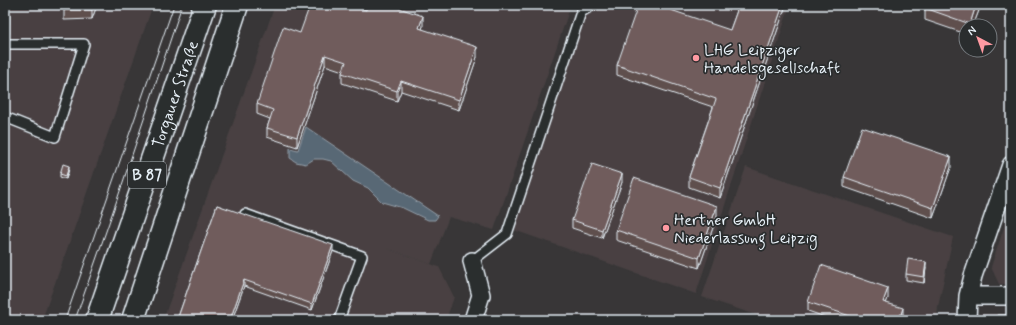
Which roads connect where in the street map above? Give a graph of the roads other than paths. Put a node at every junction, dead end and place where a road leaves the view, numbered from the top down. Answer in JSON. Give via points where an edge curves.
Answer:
{"nodes":[{"id":1,"x":205,"y":5,"type":"edge"},
{"id":2,"x":237,"y":5,"type":"edge"},
{"id":3,"x":593,"y":5,"type":"edge"},
{"id":4,"x":5,"y":44,"type":"edge"},
{"id":5,"x":5,"y":117,"type":"edge"},
{"id":6,"x":1011,"y":166,"type":"edge"},
{"id":7,"x":245,"y":214,"type":"edge"},
{"id":8,"x":472,"y":261,"type":"joint"},
{"id":9,"x":968,"y":296,"type":"junction"},
{"id":10,"x":1011,"y":296,"type":"edge"},
{"id":11,"x":97,"y":320,"type":"edge"},
{"id":12,"x":133,"y":320,"type":"edge"},
{"id":13,"x":340,"y":320,"type":"edge"},
{"id":14,"x":473,"y":320,"type":"edge"},
{"id":15,"x":967,"y":320,"type":"edge"}],
"edges":[{"from":1,"to":11,"type":"main road","name":"Torgauer Straße","number":"B 87"},
{"from":2,"to":12,"type":"main road","name":"Torgauer Straße","number":"B 87"},
{"from":3,"to":8,"type":"lane","via":[[581,12],[507,234]]},
{"from":4,"to":5,"type":"lane","via":[[84,44],[55,137]]},
{"from":6,"to":9,"type":"street"},
{"from":7,"to":13,"type":"lane","via":[[362,256]]},
{"from":8,"to":14,"type":"street","via":[[481,295]]},
{"from":9,"to":10,"type":"street"},
{"from":9,"to":15,"type":"street"}]}
